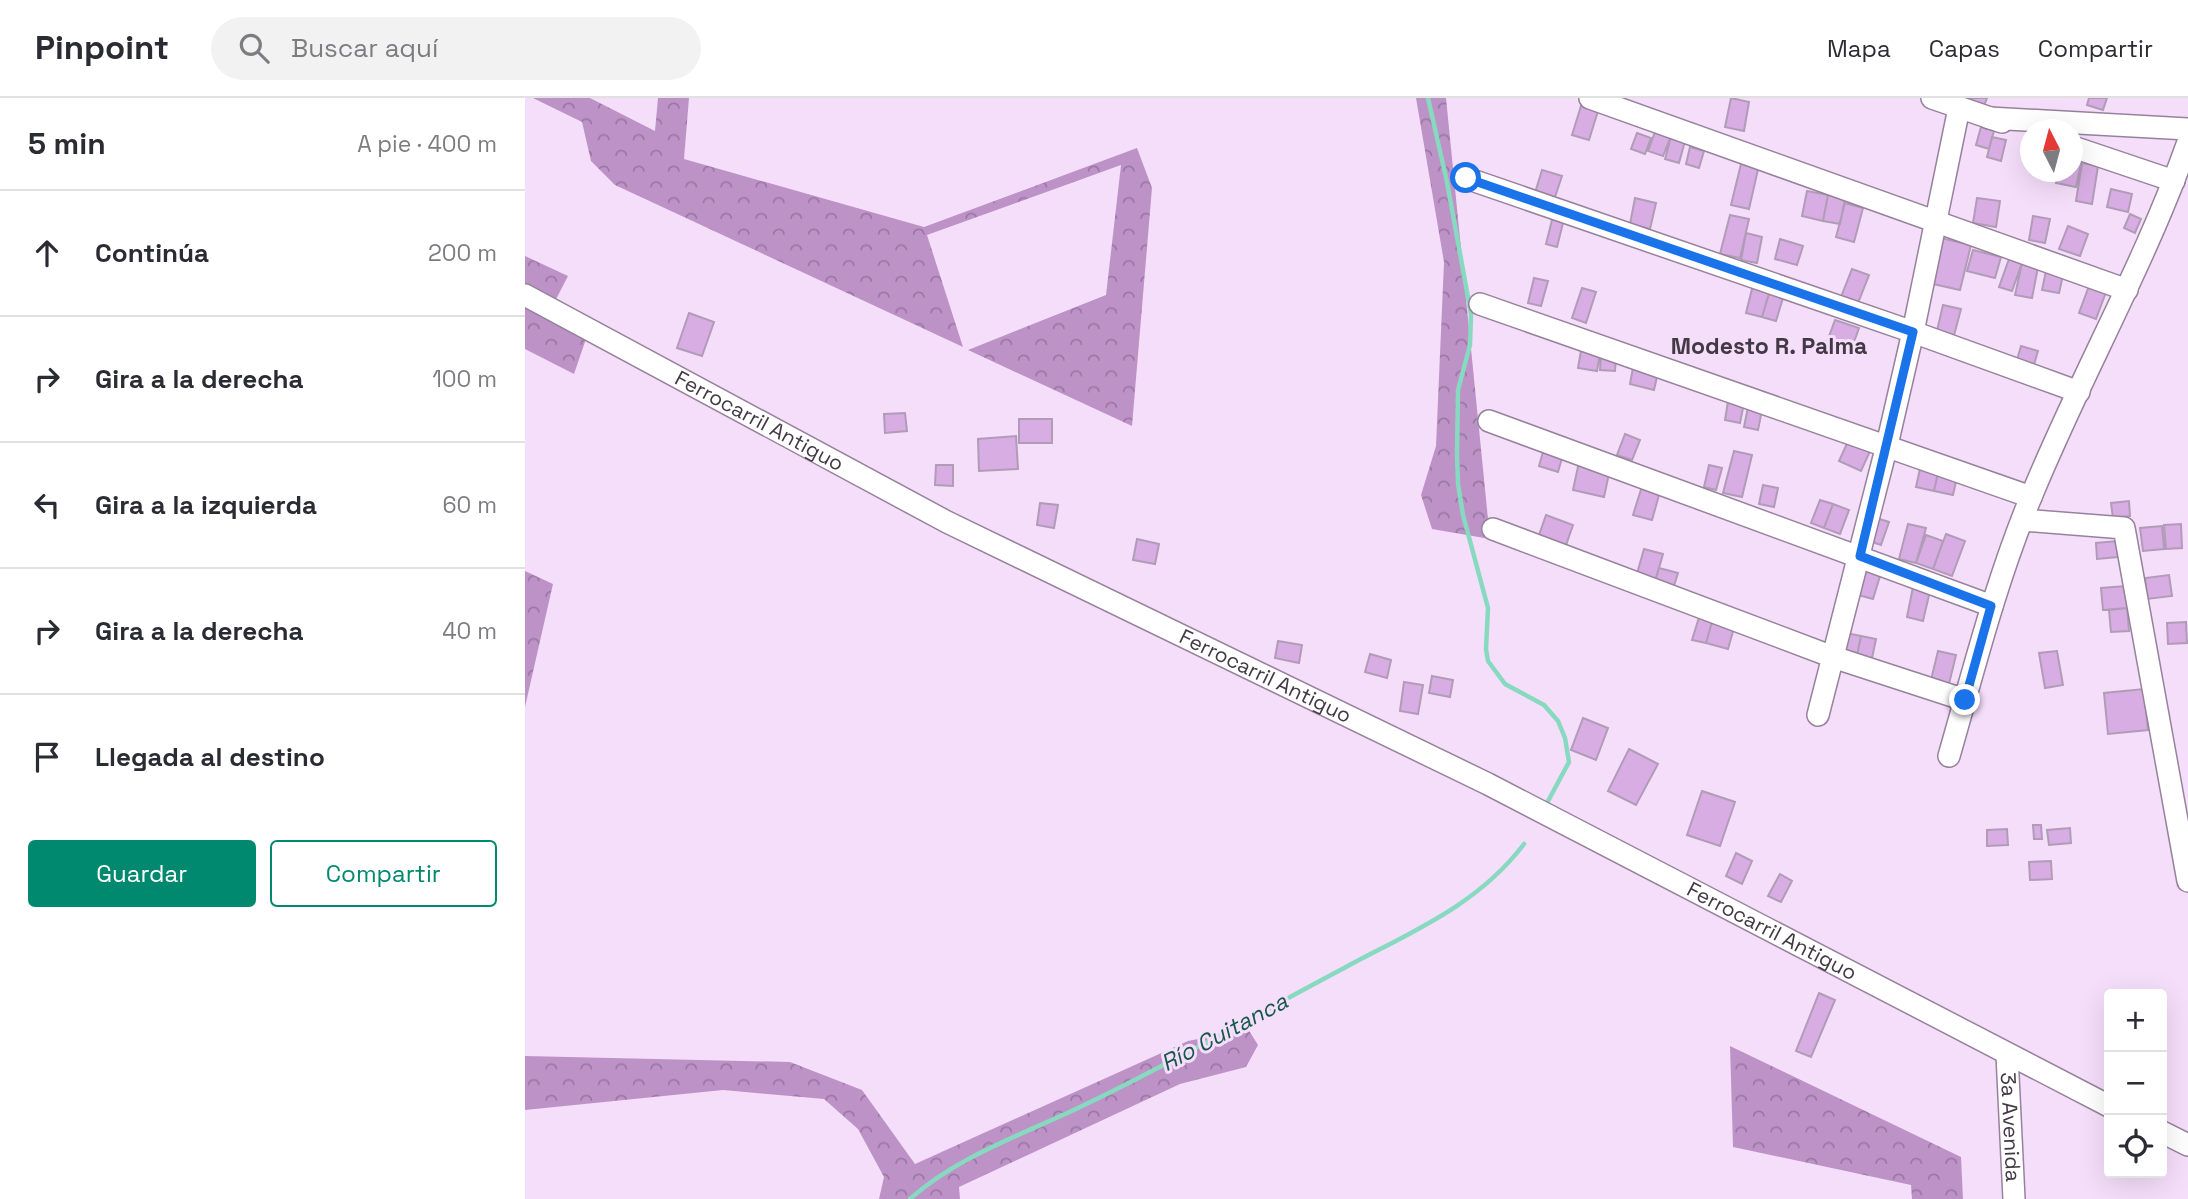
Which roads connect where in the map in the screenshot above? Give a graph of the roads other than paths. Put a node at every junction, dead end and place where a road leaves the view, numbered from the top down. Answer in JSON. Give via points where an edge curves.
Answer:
{"nodes":[{"id":1,"x":1590,"y":98,"type":"edge"},
{"id":2,"x":1932,"y":98,"type":"edge"},
{"id":3,"x":1959,"y":108,"type":"junction"},
{"id":4,"x":1989,"y":118,"type":"junction"},
{"id":5,"x":2020,"y":128,"type":"edge"},
{"id":6,"x":2188,"y":129,"type":"edge"},
{"id":7,"x":2188,"y":142,"type":"edge"},
{"id":8,"x":2083,"y":150,"type":"edge"},
{"id":9,"x":1466,"y":178,"type":"dead end"},
{"id":10,"x":2174,"y":181,"type":"junction"},
{"id":11,"x":1936,"y":221,"type":"junction"},
{"id":12,"x":2127,"y":290,"type":"junction"},
{"id":13,"x":525,"y":295,"type":"edge"},
{"id":14,"x":1480,"y":304,"type":"dead end"},
{"id":15,"x":1913,"y":332,"type":"junction"},
{"id":16,"x":2079,"y":392,"type":"junction"},
{"id":17,"x":1489,"y":421,"type":"dead end"},
{"id":18,"x":1887,"y":444,"type":"junction"},
{"id":19,"x":2031,"y":497,"type":"junction"},
{"id":20,"x":2022,"y":520,"type":"junction"},
{"id":21,"x":1493,"y":529,"type":"dead end"},
{"id":22,"x":1860,"y":556,"type":"junction"},
{"id":23,"x":1991,"y":606,"type":"junction"},
{"id":24,"x":1833,"y":657,"type":"junction"},
{"id":25,"x":1965,"y":700,"type":"junction"},
{"id":26,"x":1818,"y":715,"type":"dead end"},
{"id":27,"x":1949,"y":756,"type":"dead end"},
{"id":28,"x":2188,"y":881,"type":"edge"},
{"id":29,"x":2007,"y":1055,"type":"junction"},
{"id":30,"x":2104,"y":1104,"type":"edge"},
{"id":31,"x":2167,"y":1134,"type":"edge"},
{"id":32,"x":2188,"y":1145,"type":"edge"},
{"id":33,"x":2014,"y":1199,"type":"edge"}],
"edges":[{"from":1,"to":11,"type":"street"},
{"from":2,"to":3,"type":"street"},
{"from":3,"to":4,"type":"street"},
{"from":3,"to":11,"type":"street"},
{"from":4,"to":5,"type":"street"},
{"from":4,"to":6,"type":"street"},
{"from":7,"to":10,"type":"street"},
{"from":8,"to":10,"type":"street"},
{"from":9,"to":15,"type":"street"},
{"from":10,"to":12,"type":"street"},
{"from":11,"to":12,"type":"street"},
{"from":11,"to":15,"type":"street"},
{"from":12,"to":16,"type":"street"},
{"from":13,"to":29,"type":"street","name":"Ferrocarril Antiguo","via":[[947,523],[1488,784]]},
{"from":14,"to":18,"type":"street"},
{"from":15,"to":16,"type":"street"},
{"from":15,"to":18,"type":"street"},
{"from":16,"to":19,"type":"street"},
{"from":17,"to":22,"type":"street"},
{"from":18,"to":19,"type":"street"},
{"from":18,"to":22,"type":"street"},
{"from":19,"to":20,"type":"street"},
{"from":20,"to":23,"type":"street"},
{"from":20,"to":28,"type":"street","via":[[2124,528]]},
{"from":21,"to":24,"type":"street"},
{"from":22,"to":23,"type":"street"},
{"from":22,"to":24,"type":"street"},
{"from":23,"to":25,"type":"street"},
{"from":24,"to":25,"type":"street"},
{"from":24,"to":26,"type":"street"},
{"from":25,"to":27,"type":"street"},
{"from":29,"to":30,"type":"street","name":"Ferrocarril Antiguo"},
{"from":29,"to":33,"type":"street","name":"3a Avenida"},
{"from":31,"to":32,"type":"street"}]}
